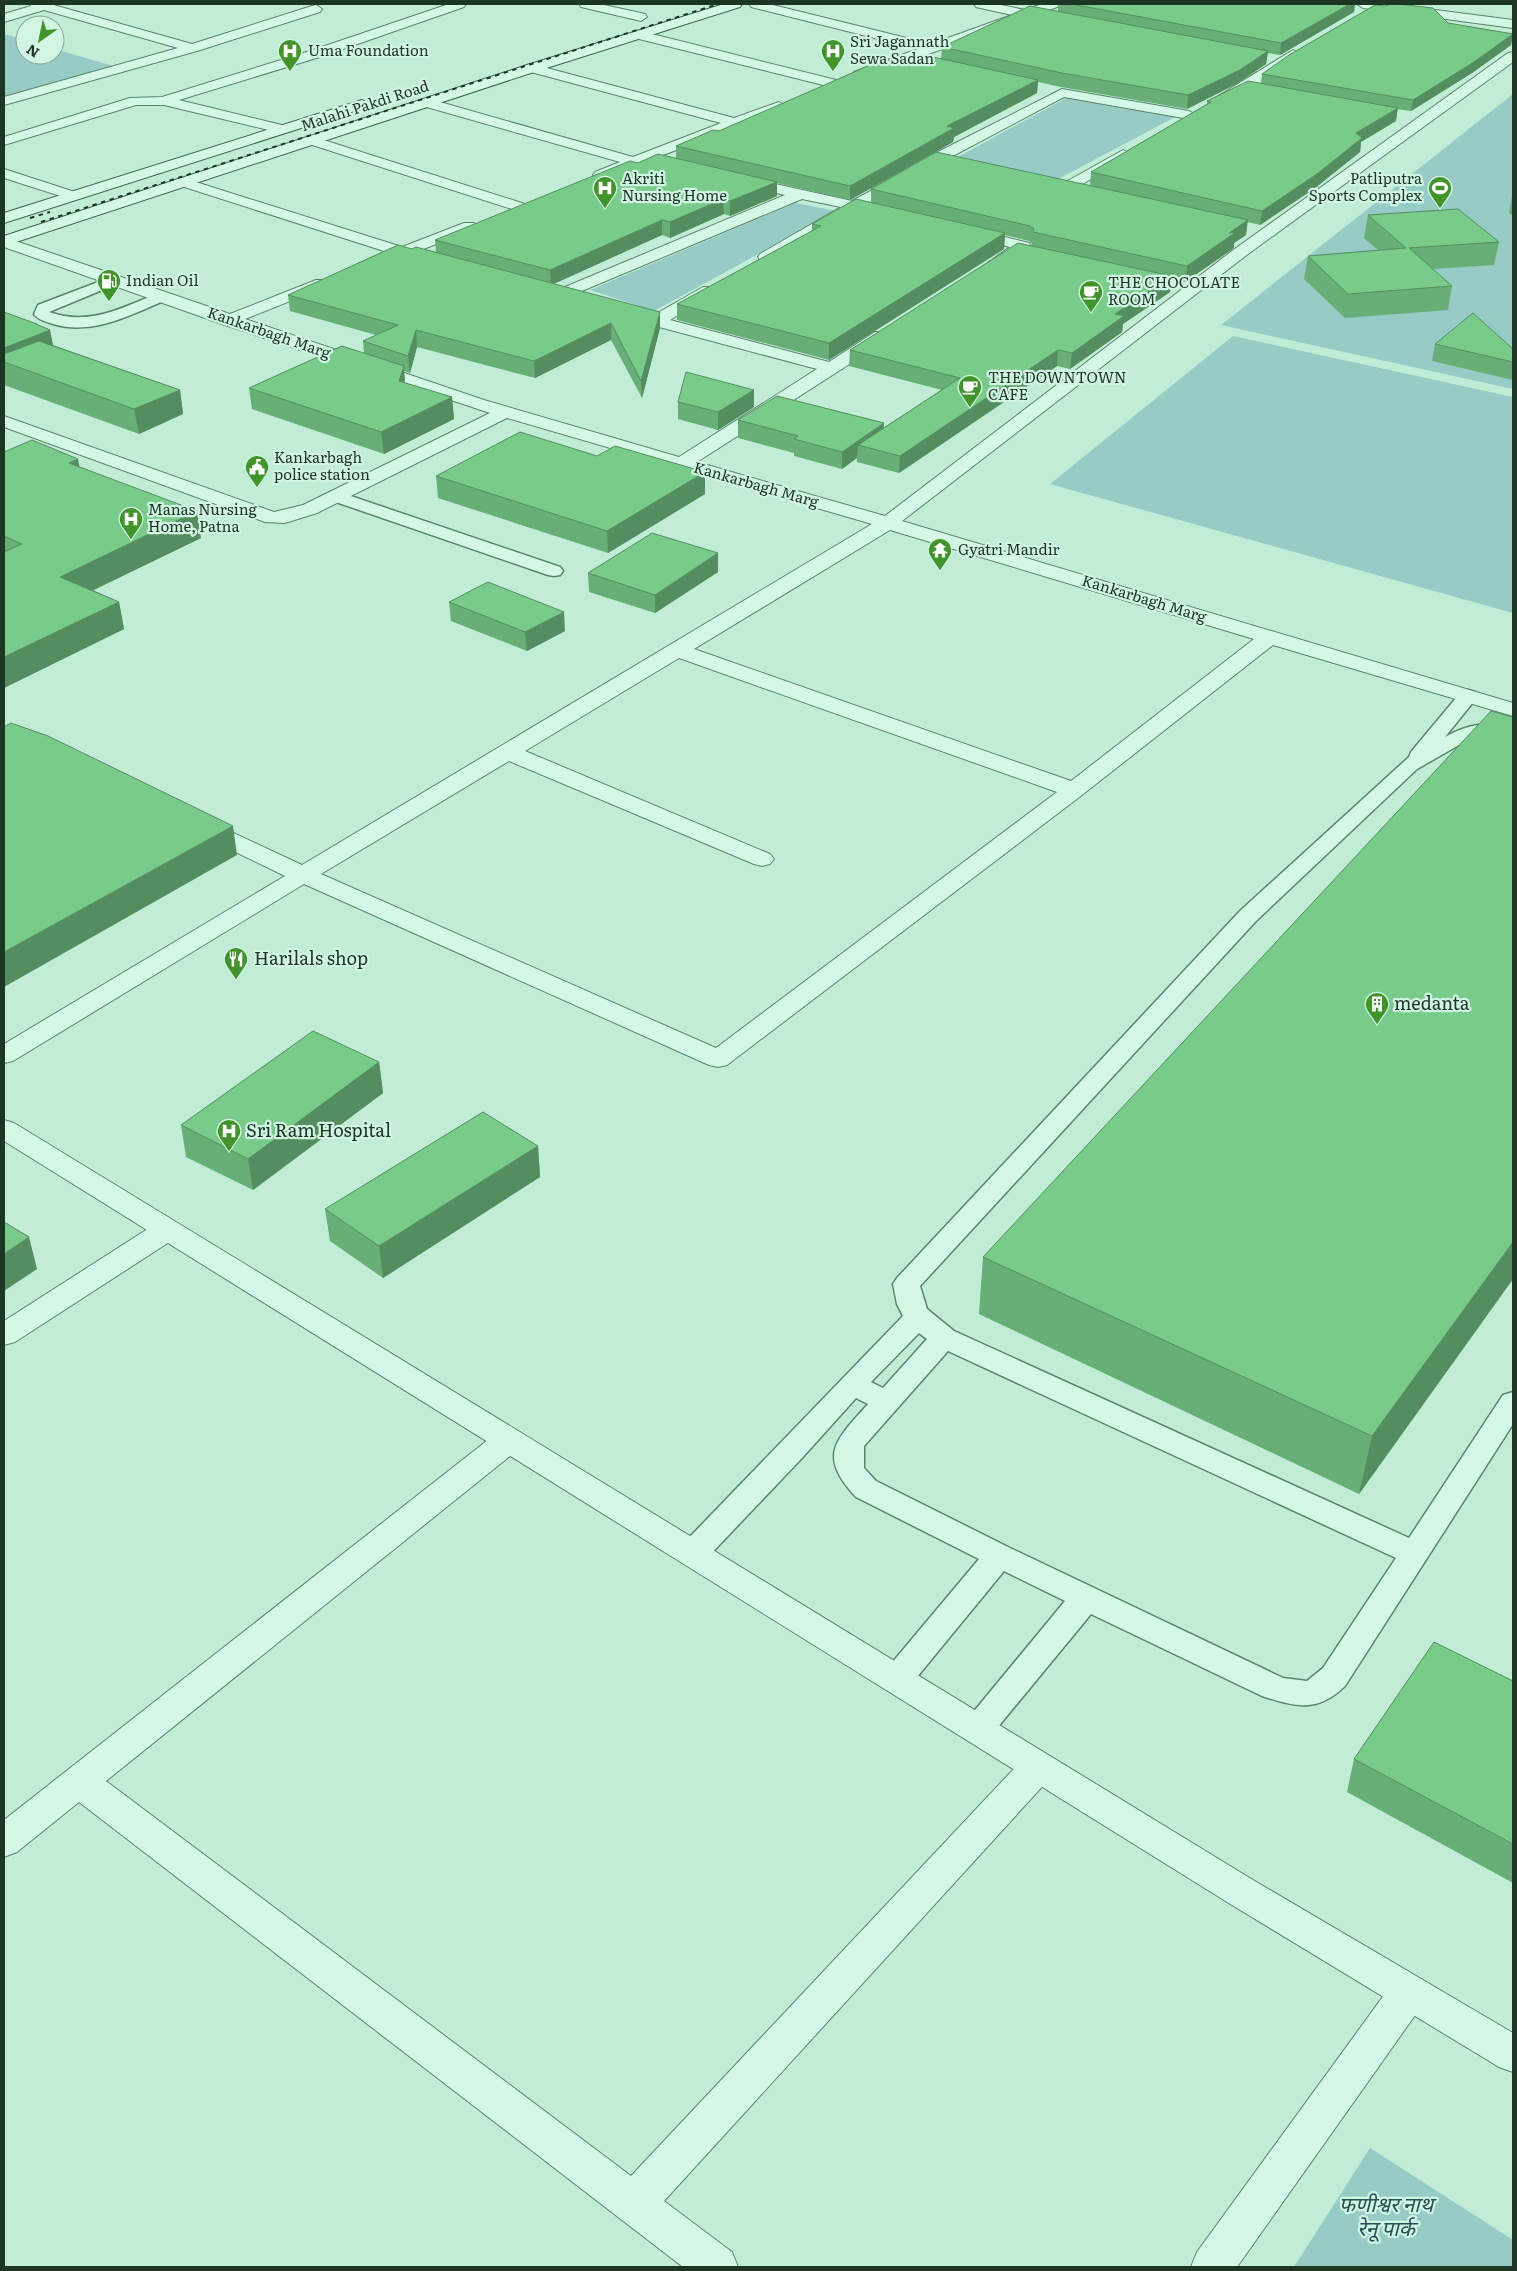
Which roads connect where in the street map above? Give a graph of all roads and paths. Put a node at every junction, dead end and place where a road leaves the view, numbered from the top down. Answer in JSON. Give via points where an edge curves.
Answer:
{"nodes":[{"id":1,"x":296,"y":4,"type":"edge"},
{"id":2,"x":460,"y":4,"type":"edge"},
{"id":3,"x":585,"y":4,"type":"edge"},
{"id":4,"x":736,"y":4,"type":"edge"},
{"id":5,"x":755,"y":4,"type":"edge"},
{"id":6,"x":980,"y":4,"type":"edge"},
{"id":7,"x":1053,"y":4,"type":"edge"},
{"id":8,"x":40,"y":5,"type":"edge"},
{"id":9,"x":1366,"y":8,"type":"edge"},
{"id":10,"x":658,"y":12,"type":"dead end"},
{"id":11,"x":1026,"y":14,"type":"junction"},
{"id":12,"x":642,"y":17,"type":"junction"},
{"id":13,"x":4,"y":18,"type":"edge"},
{"id":14,"x":1054,"y":19,"type":"edge"},
{"id":15,"x":1513,"y":24,"type":"edge"},
{"id":16,"x":613,"y":26,"type":"dead end"},
{"id":17,"x":640,"y":35,"type":"junction"},
{"id":18,"x":1308,"y":46,"type":"edge"},
{"id":19,"x":192,"y":48,"type":"junction"},
{"id":20,"x":930,"y":48,"type":"junction"},
{"id":21,"x":1513,"y":56,"type":"edge"},
{"id":22,"x":902,"y":58,"type":"junction"},
{"id":23,"x":1263,"y":58,"type":"edge"},
{"id":24,"x":1282,"y":61,"type":"junction"},
{"id":25,"x":930,"y":64,"type":"edge"},
{"id":26,"x":532,"y":68,"type":"junction"},
{"id":27,"x":89,"y":77,"type":"junction"},
{"id":28,"x":835,"y":84,"type":"junction"},
{"id":29,"x":1244,"y":88,"type":"junction"},
{"id":30,"x":1044,"y":89,"type":"edge"},
{"id":31,"x":1263,"y":91,"type":"edge"},
{"id":32,"x":817,"y":92,"type":"edge"},
{"id":33,"x":1062,"y":93,"type":"junction"},
{"id":34,"x":379,"y":100,"type":"dead end"},
{"id":35,"x":4,"y":101,"type":"edge"},
{"id":36,"x":162,"y":101,"type":"junction"},
{"id":37,"x":790,"y":102,"type":"edge"},
{"id":38,"x":428,"y":103,"type":"junction"},
{"id":39,"x":1189,"y":115,"type":"junction"},
{"id":40,"x":1405,"y":117,"type":"edge"},
{"id":41,"x":1424,"y":120,"type":"junction"},
{"id":42,"x":735,"y":123,"type":"junction"},
{"id":43,"x":1173,"y":125,"type":"edge"},
{"id":44,"x":281,"y":129,"type":"junction"},
{"id":45,"x":310,"y":140,"type":"junction"},
{"id":46,"x":4,"y":141,"type":"edge"},
{"id":47,"x":1132,"y":149,"type":"edge"},
{"id":48,"x":935,"y":159,"type":"junction"},
{"id":49,"x":638,"y":161,"type":"junction"},
{"id":50,"x":670,"y":165,"type":"edge"},
{"id":51,"x":973,"y":167,"type":"edge"},
{"id":52,"x":4,"y":173,"type":"edge"},
{"id":53,"x":726,"y":177,"type":"edge"},
{"id":54,"x":590,"y":179,"type":"edge"},
{"id":55,"x":1029,"y":180,"type":"edge"},
{"id":56,"x":183,"y":182,"type":"junction"},
{"id":57,"x":1066,"y":188,"type":"junction"},
{"id":58,"x":1086,"y":192,"type":"edge"},
{"id":59,"x":800,"y":194,"type":"junction"},
{"id":60,"x":74,"y":196,"type":"junction"},
{"id":61,"x":538,"y":200,"type":"edge"},
{"id":62,"x":855,"y":206,"type":"junction"},
{"id":63,"x":520,"y":207,"type":"junction"},
{"id":64,"x":883,"y":212,"type":"edge"},
{"id":65,"x":502,"y":214,"type":"edge"},
{"id":66,"x":4,"y":218,"type":"edge"},
{"id":67,"x":484,"y":221,"type":"edge"},
{"id":68,"x":1248,"y":229,"type":"edge"},
{"id":69,"x":958,"y":230,"type":"edge"},
{"id":70,"x":1267,"y":233,"type":"junction"},
{"id":71,"x":4,"y":242,"type":"edge"},
{"id":72,"x":1014,"y":251,"type":"junction"},
{"id":73,"x":402,"y":252,"type":"junction"},
{"id":74,"x":1033,"y":256,"type":"edge"},
{"id":75,"x":430,"y":260,"type":"edge"},
{"id":76,"x":366,"y":266,"type":"edge"},
{"id":77,"x":751,"y":266,"type":"edge"},
{"id":78,"x":981,"y":272,"type":"edge"},
{"id":79,"x":338,"y":277,"type":"edge"},
{"id":80,"x":114,"y":280,"type":"junction"},
{"id":81,"x":725,"y":281,"type":"edge"},
{"id":82,"x":1173,"y":286,"type":"edge"},
{"id":83,"x":541,"y":290,"type":"edge"},
{"id":84,"x":1192,"y":290,"type":"junction"},
{"id":85,"x":559,"y":295,"type":"junction"},
{"id":86,"x":162,"y":297,"type":"junction"},
{"id":87,"x":586,"y":302,"type":"edge"},
{"id":88,"x":612,"y":309,"type":"edge"},
{"id":89,"x":228,"y":320,"type":"junction"},
{"id":90,"x":656,"y":321,"type":"junction"},
{"id":91,"x":898,"y":325,"type":"edge"},
{"id":92,"x":832,"y":368,"type":"junction"},
{"id":93,"x":506,"y":412,"type":"junction"},
{"id":94,"x":4,"y":421,"type":"edge"},
{"id":95,"x":682,"y":463,"type":"junction"},
{"id":96,"x":336,"y":496,"type":"junction"},
{"id":97,"x":888,"y":523,"type":"junction"},
{"id":98,"x":554,"y":571,"type":"dead end"},
{"id":99,"x":1270,"y":637,"type":"junction"},
{"id":100,"x":678,"y":650,"type":"junction"},
{"id":101,"x":1468,"y":696,"type":"junction"},
{"id":102,"x":1513,"y":710,"type":"edge"},
{"id":103,"x":1513,"y":731,"type":"edge"},
{"id":104,"x":508,"y":752,"type":"junction"},
{"id":105,"x":1410,"y":765,"type":"junction"},
{"id":106,"x":1074,"y":790,"type":"junction"},
{"id":107,"x":183,"y":818,"type":"edge"},
{"id":108,"x":762,"y":859,"type":"dead end"},
{"id":109,"x":303,"y":875,"type":"junction"},
{"id":110,"x":4,"y":1055,"type":"edge"},
{"id":111,"x":4,"y":1129,"type":"edge"},
{"id":112,"x":167,"y":1230,"type":"junction"},
{"id":113,"x":918,"y":1317,"type":"junction"},
{"id":114,"x":4,"y":1335,"type":"edge"},
{"id":115,"x":944,"y":1338,"type":"junction"},
{"id":116,"x":852,"y":1384,"type":"junction"},
{"id":117,"x":887,"y":1402,"type":"junction"},
{"id":118,"x":1513,"y":1402,"type":"edge"},
{"id":119,"x":509,"y":1440,"type":"junction"},
{"id":120,"x":692,"y":1553,"type":"junction"},
{"id":121,"x":1414,"y":1553,"type":"junction"},
{"id":122,"x":998,"y":1556,"type":"junction"},
{"id":123,"x":1086,"y":1598,"type":"junction"},
{"id":124,"x":897,"y":1679,"type":"junction"},
{"id":125,"x":977,"y":1730,"type":"junction"},
{"id":126,"x":1038,"y":1767,"type":"junction"},
{"id":127,"x":80,"y":1782,"type":"junction"},
{"id":128,"x":8,"y":1831,"type":"edge"},
{"id":129,"x":1409,"y":1992,"type":"junction"},
{"id":130,"x":1513,"y":2054,"type":"edge"},
{"id":131,"x":635,"y":2202,"type":"junction"},
{"id":132,"x":717,"y":2267,"type":"edge"},
{"id":133,"x":1212,"y":2267,"type":"edge"}],
"edges":[{"from":1,"to":19,"type":"street","via":[[316,9]]},
{"from":2,"to":36,"type":"street","via":[[318,53]]},
{"from":3,"to":12,"type":"street"},
{"from":4,"to":17,"type":"street","name":"Malahi Pakdi Road"},
{"from":5,"to":20,"type":"street"},
{"from":6,"to":11,"type":"street"},
{"from":7,"to":11,"type":"street"},
{"from":8,"to":13,"type":"street"},
{"from":8,"to":19,"type":"street"},
{"from":9,"to":15,"type":"street"},
{"from":10,"to":12,"type":"street"},
{"from":11,"to":14,"type":"street"},
{"from":11,"to":20,"type":"street"},
{"from":12,"to":16,"type":"street"},
{"from":17,"to":26,"type":"street","name":"Malahi Pakdi Road"},
{"from":17,"to":28,"type":"street"},
{"from":18,"to":24,"type":"street"},
{"from":19,"to":27,"type":"street"},
{"from":20,"to":22,"type":"street"},
{"from":21,"to":41,"type":"street"},
{"from":22,"to":25,"type":"street"},
{"from":22,"to":28,"type":"street"},
{"from":23,"to":24,"type":"street"},
{"from":24,"to":29,"type":"street"},
{"from":26,"to":38,"type":"street","name":"Malahi Pakdi Road"},
{"from":26,"to":42,"type":"street"},
{"from":27,"to":35,"type":"street"},
{"from":27,"to":36,"type":"street"},
{"from":28,"to":32,"type":"street"},
{"from":29,"to":31,"type":"street"},
{"from":29,"to":39,"type":"street"},
{"from":30,"to":33,"type":"street"},
{"from":33,"to":39,"type":"street"},
{"from":33,"to":48,"type":"street"},
{"from":34,"to":44,"type":"street"},
{"from":36,"to":44,"type":"street"},
{"from":36,"to":46,"type":"street","via":[[135,101]]},
{"from":37,"to":42,"type":"street"},
{"from":38,"to":45,"type":"street","name":"Malahi Pakdi Road"},
{"from":38,"to":49,"type":"street"},
{"from":39,"to":43,"type":"street"},
{"from":40,"to":41,"type":"street"},
{"from":41,"to":70,"type":"street"},
{"from":42,"to":49,"type":"street"},
{"from":44,"to":60,"type":"street"},
{"from":45,"to":56,"type":"street","name":"Malahi Pakdi Road"},
{"from":45,"to":63,"type":"street"},
{"from":47,"to":57,"type":"street"},
{"from":48,"to":51,"type":"street"},
{"from":48,"to":62,"type":"street"},
{"from":49,"to":50,"type":"street"},
{"from":49,"to":54,"type":"street"},
{"from":52,"to":60,"type":"street"},
{"from":53,"to":59,"type":"street"},
{"from":55,"to":57,"type":"street"},
{"from":56,"to":71,"type":"street","name":"Malahi Pakdi Road"},
{"from":56,"to":73,"type":"street"},
{"from":57,"to":58,"type":"street"},
{"from":59,"to":62,"type":"street"},
{"from":59,"to":85,"type":"street"},
{"from":60,"to":66,"type":"street"},
{"from":61,"to":63,"type":"street"},
{"from":62,"to":64,"type":"street"},
{"from":62,"to":77,"type":"street"},
{"from":63,"to":65,"type":"street"},
{"from":67,"to":73,"type":"street"},
{"from":68,"to":70,"type":"street"},
{"from":69,"to":72,"type":"street","via":[[1023,246]]},
{"from":70,"to":84,"type":"street"},
{"from":71,"to":80,"type":"street","name":"Kankarbagh Marg"},
{"from":72,"to":74,"type":"street"},
{"from":72,"to":78,"type":"street"},
{"from":73,"to":75,"type":"street"},
{"from":73,"to":76,"type":"street"},
{"from":79,"to":89,"type":"street"},
{"from":80,"to":86,"type":"street","name":"Kankarbagh Marg"},
{"from":80,"to":86,"type":"lane","via":[[44,308],[40,314],[74,325],[92,324]]},
{"from":81,"to":90,"type":"street"},
{"from":82,"to":84,"type":"street"},
{"from":83,"to":85,"type":"street"},
{"from":84,"to":97,"type":"street"},
{"from":85,"to":87,"type":"street"},
{"from":86,"to":89,"type":"street","name":"Kankarbagh Marg"},
{"from":88,"to":90,"type":"street"},
{"from":89,"to":93,"type":"street","name":"Kankarbagh Marg"},
{"from":90,"to":92,"type":"street"},
{"from":91,"to":92,"type":"street"},
{"from":92,"to":95,"type":"street"},
{"from":93,"to":95,"type":"street","name":"Kankarbagh Marg"},
{"from":93,"to":96,"type":"street"},
{"from":94,"to":96,"type":"street","via":[[272,518],[297,514]]},
{"from":95,"to":97,"type":"street","name":"Kankarbagh Marg"},
{"from":96,"to":98,"type":"lane"},
{"from":97,"to":99,"type":"street","name":"Kankarbagh Marg"},
{"from":97,"to":100,"type":"street"},
{"from":99,"to":101,"type":"street","name":"Kankarbagh Marg"},
{"from":99,"to":106,"type":"street"},
{"from":100,"to":104,"type":"street"},
{"from":100,"to":106,"type":"street"},
{"from":101,"to":102,"type":"street","name":"Kankarbagh Marg"},
{"from":101,"to":105,"type":"lane"},
{"from":103,"to":105,"type":"lane","via":[[1480,729],[1466,733]]},
{"from":104,"to":108,"type":"street"},
{"from":104,"to":109,"type":"street"},
{"from":105,"to":113,"type":"lane","via":[[1248,916],[906,1284],[910,1306]]},
{"from":106,"to":109,"type":"street","via":[[718,1059]]},
{"from":107,"to":109,"type":"street"},
{"from":109,"to":110,"type":"street"},
{"from":111,"to":112,"type":"street"},
{"from":112,"to":114,"type":"street"},
{"from":112,"to":119,"type":"street"},
{"from":113,"to":115,"type":"lane"},
{"from":113,"to":116,"type":"lane"},
{"from":115,"to":117,"type":"lane"},
{"from":115,"to":121,"type":"lane"},
{"from":116,"to":117,"type":"lane"},
{"from":116,"to":120,"type":"lane"},
{"from":117,"to":122,"type":"lane","via":[[850,1443],[846,1460],[851,1475],[866,1489]]},
{"from":118,"to":121,"type":"lane"},
{"from":119,"to":120,"type":"street"},
{"from":119,"to":127,"type":"street"},
{"from":120,"to":124,"type":"street"},
{"from":121,"to":123,"type":"lane","via":[[1334,1677],[1324,1688],[1310,1694],[1293,1694],[1273,1687]]},
{"from":122,"to":123,"type":"lane"},
{"from":122,"to":124,"type":"lane"},
{"from":123,"to":125,"type":"lane"},
{"from":124,"to":125,"type":"street"},
{"from":125,"to":126,"type":"street"},
{"from":126,"to":129,"type":"street"},
{"from":126,"to":131,"type":"street"},
{"from":127,"to":128,"type":"street"},
{"from":127,"to":131,"type":"street"},
{"from":129,"to":130,"type":"street"},
{"from":129,"to":133,"type":"street"},
{"from":131,"to":132,"type":"street"}]}
